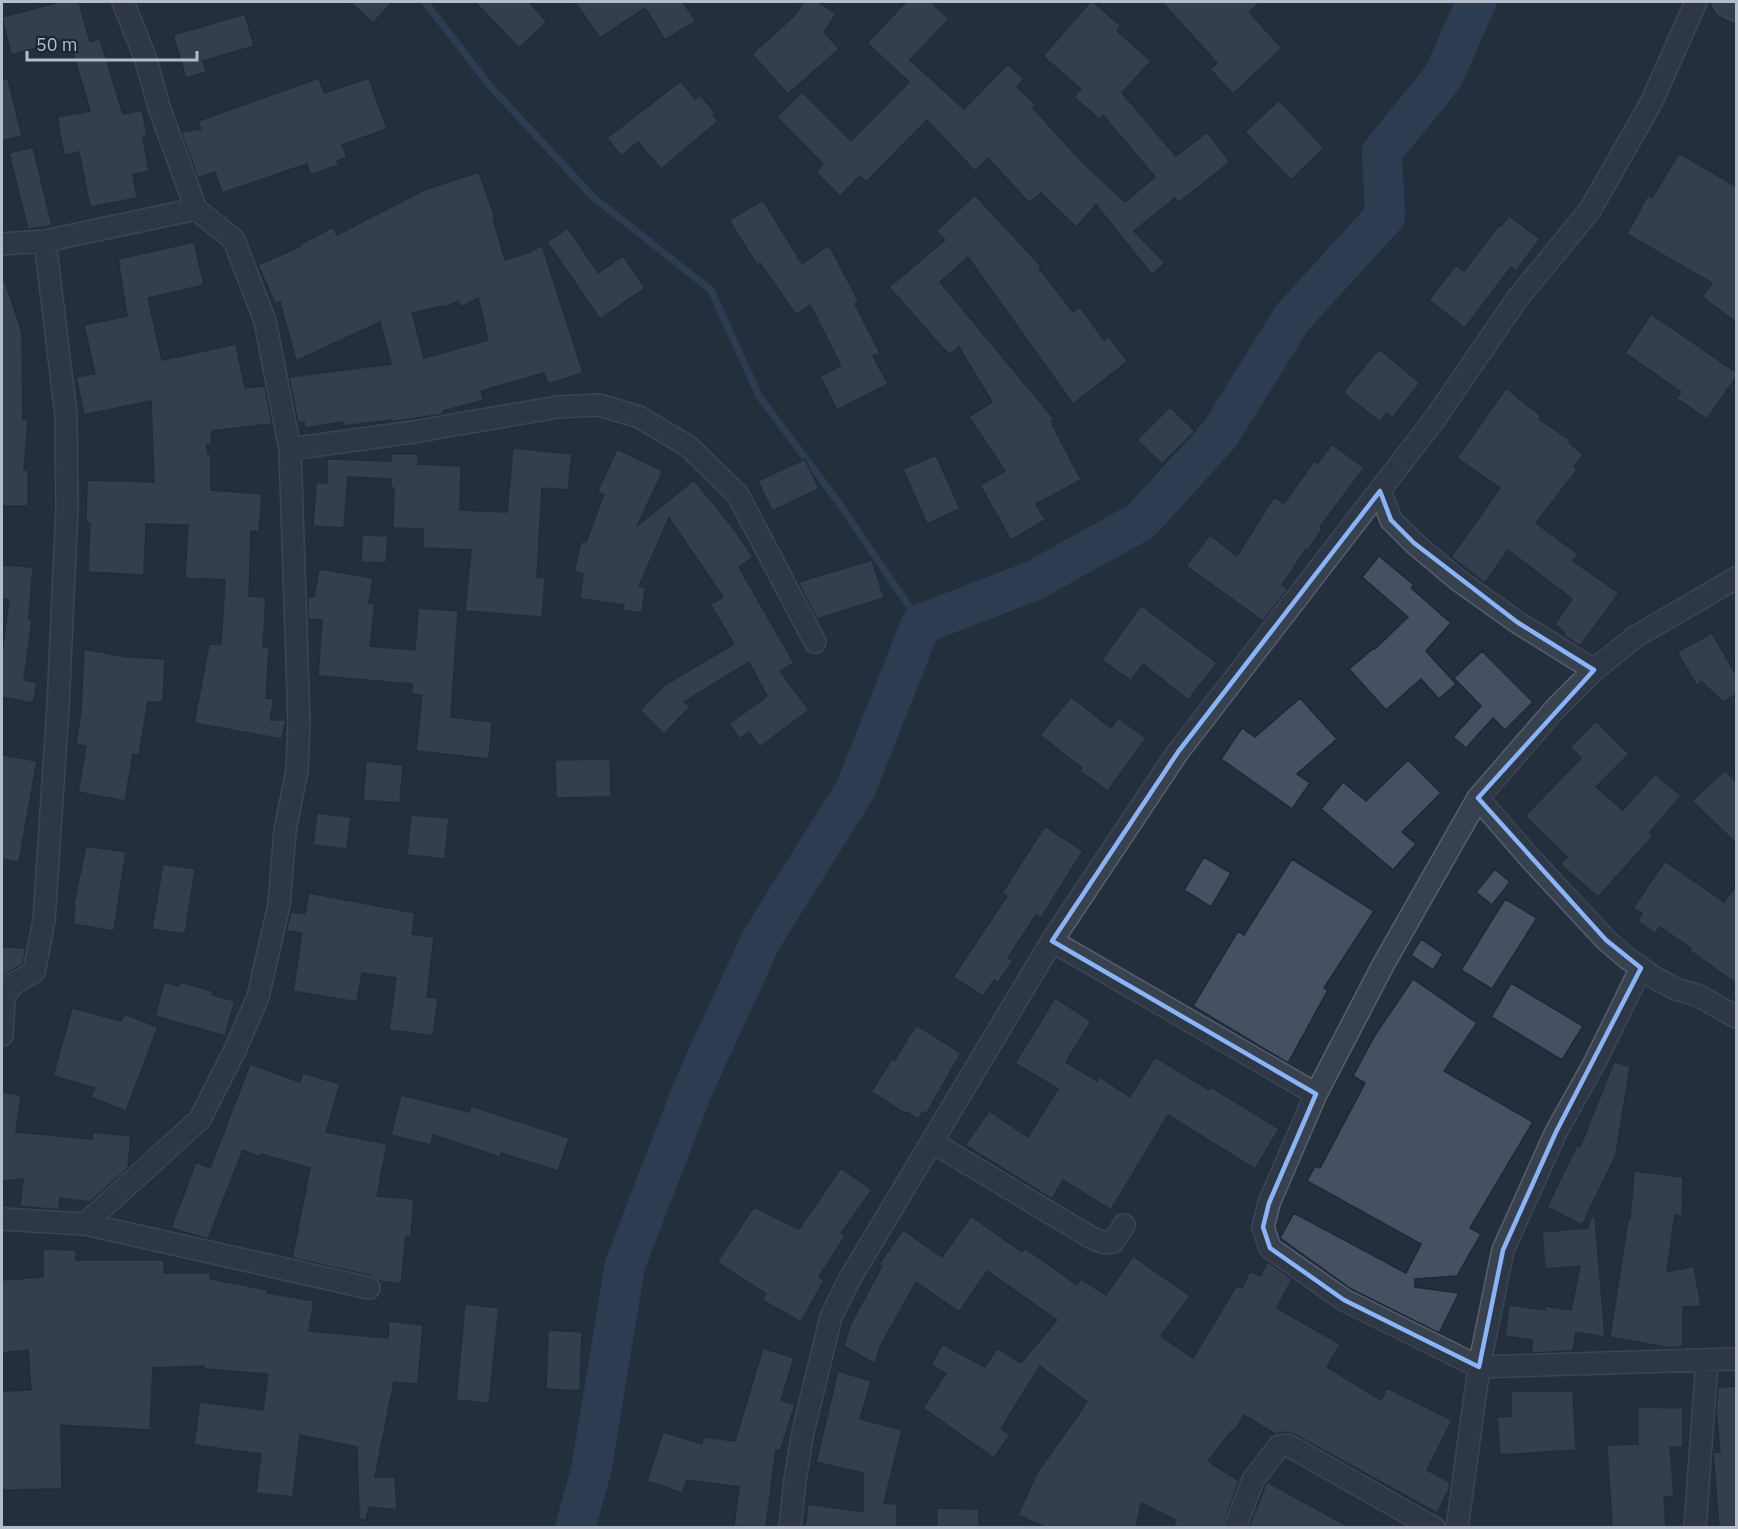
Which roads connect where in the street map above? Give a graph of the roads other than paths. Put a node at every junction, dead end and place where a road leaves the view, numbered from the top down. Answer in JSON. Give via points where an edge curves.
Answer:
{"nodes":[{"id":1,"x":123,"y":2,"type":"edge"},
{"id":2,"x":1696,"y":2,"type":"edge"},
{"id":3,"x":1728,"y":2,"type":"edge"},
{"id":4,"x":1737,"y":6,"type":"edge"},
{"id":5,"x":196,"y":209,"type":"junction"},
{"id":6,"x":45,"y":241,"type":"junction"},
{"id":7,"x":2,"y":244,"type":"edge"},
{"id":8,"x":290,"y":449,"type":"junction"},
{"id":9,"x":1380,"y":491,"type":"junction"},
{"id":10,"x":1737,"y":578,"type":"edge"},
{"id":11,"x":815,"y":642,"type":"dead end"},
{"id":12,"x":1594,"y":670,"type":"junction"},
{"id":13,"x":1478,"y":798,"type":"junction"},
{"id":14,"x":1052,"y":941,"type":"junction"},
{"id":15,"x":1641,"y":968,"type":"junction"},
{"id":16,"x":1737,"y":1017,"type":"edge"},
{"id":17,"x":2,"y":1035,"type":"edge"},
{"id":18,"x":1316,"y":1094,"type":"junction"},
{"id":19,"x":932,"y":1142,"type":"junction"},
{"id":20,"x":2,"y":1219,"type":"edge"},
{"id":21,"x":85,"y":1224,"type":"junction"},
{"id":22,"x":1124,"y":1226,"type":"dead end"},
{"id":23,"x":369,"y":1288,"type":"dead end"},
{"id":24,"x":1737,"y":1359,"type":"edge"},
{"id":25,"x":1707,"y":1360,"type":"junction"},
{"id":26,"x":1479,"y":1367,"type":"junction"},
{"id":27,"x":790,"y":1527,"type":"edge"},
{"id":28,"x":1235,"y":1527,"type":"edge"},
{"id":29,"x":1434,"y":1527,"type":"edge"},
{"id":30,"x":1457,"y":1527,"type":"edge"},
{"id":31,"x":1695,"y":1527,"type":"edge"}],
"edges":[{"from":1,"to":5,"type":"street"},
{"from":2,"to":9,"type":"street","via":[[1651,103],[1590,210],[1518,299]]},
{"from":3,"to":4,"type":"street"},
{"from":5,"to":6,"type":"street"},
{"from":5,"to":8,"type":"street","via":[[234,240],[244,263],[265,321]]},
{"from":6,"to":7,"type":"street"},
{"from":6,"to":17,"type":"street","via":[[66,415],[67,507],[58,707],[44,920],[37,962],[34,972],[10,986],[4,1000]]},
{"from":8,"to":11,"type":"street","via":[[558,407],[599,405],[639,417],[688,446],[738,495]]},
{"from":8,"to":21,"type":"street","via":[[299,722],[297,770],[285,831],[279,905],[258,997],[200,1119]]},
{"from":9,"to":12,"type":"street","via":[[1391,520],[1414,543],[1517,622]]},
{"from":9,"to":14,"type":"street","via":[[1178,752]]},
{"from":10,"to":12,"type":"street","via":[[1635,637]]},
{"from":12,"to":13,"type":"street"},
{"from":13,"to":15,"type":"street","via":[[1606,940]]},
{"from":13,"to":18,"type":"street","via":[[1383,965]]},
{"from":14,"to":18,"type":"street"},
{"from":14,"to":19,"type":"street"},
{"from":15,"to":16,"type":"street"},
{"from":15,"to":26,"type":"street","via":[[1556,1132],[1503,1250]]},
{"from":18,"to":26,"type":"street","via":[[1269,1203],[1263,1227],[1270,1248],[1344,1300]]},
{"from":19,"to":22,"type":"street","via":[[1092,1238],[1113,1242]]},
{"from":19,"to":27,"type":"street","via":[[831,1317],[803,1432]]},
{"from":20,"to":21,"type":"street"},
{"from":21,"to":23,"type":"street"},
{"from":24,"to":25,"type":"street"},
{"from":25,"to":26,"type":"street"},
{"from":25,"to":31,"type":"street"},
{"from":26,"to":30,"type":"street"},
{"from":28,"to":29,"type":"street","via":[[1253,1480],[1279,1446],[1288,1445]]}]}
